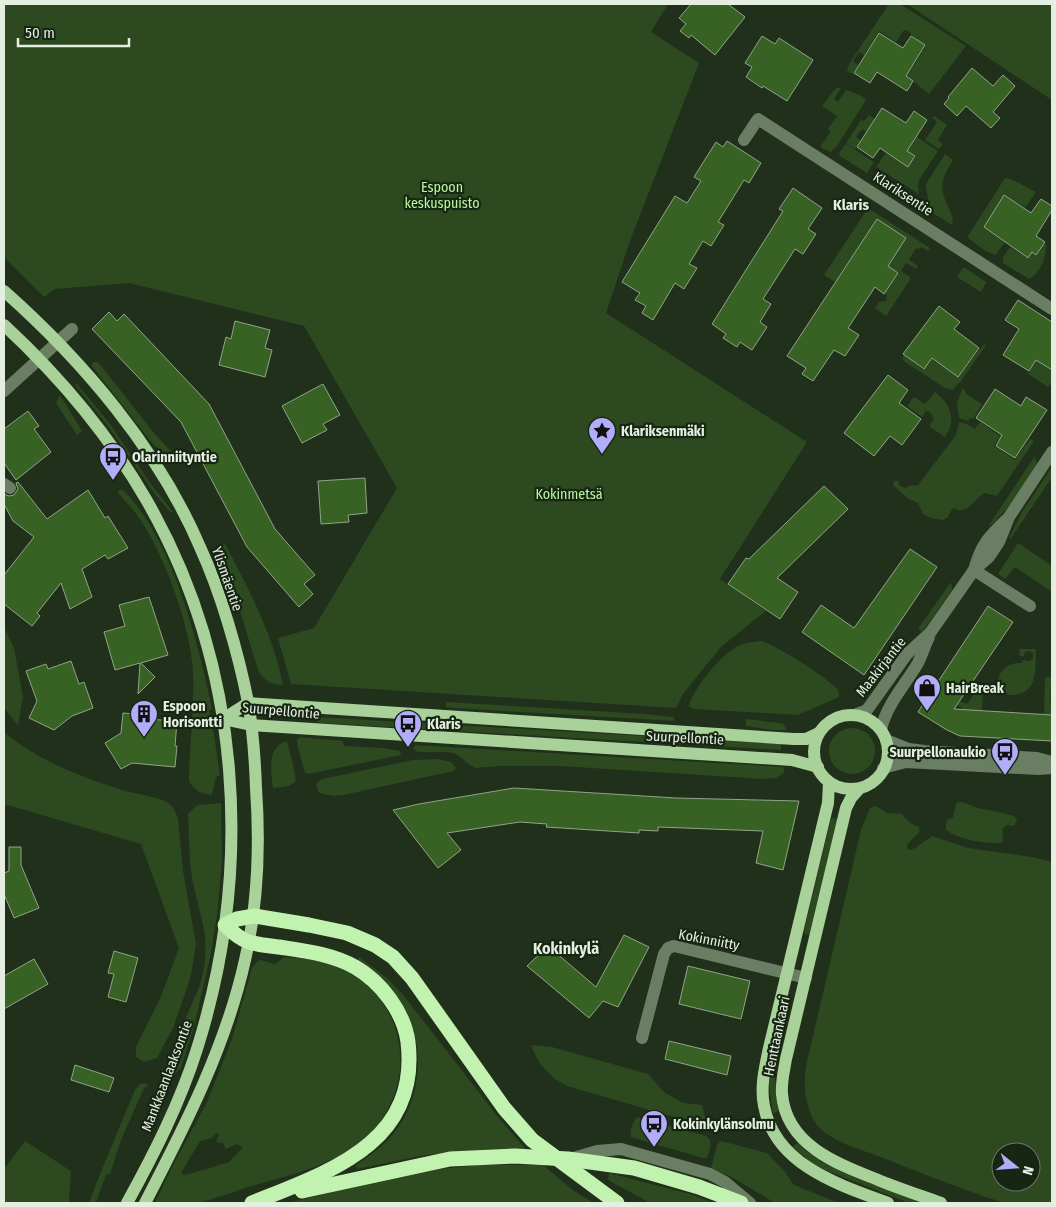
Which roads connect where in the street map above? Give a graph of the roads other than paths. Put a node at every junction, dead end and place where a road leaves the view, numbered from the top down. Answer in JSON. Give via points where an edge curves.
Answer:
{"nodes":[{"id":1,"x":744,"y":140,"type":"dead end"},
{"id":2,"x":4,"y":291,"type":"edge"},
{"id":3,"x":1052,"y":309,"type":"edge"},
{"id":4,"x":4,"y":325,"type":"edge"},
{"id":5,"x":72,"y":329,"type":"dead end"},
{"id":6,"x":58,"y":342,"type":"junction"},
{"id":7,"x":38,"y":359,"type":"junction"},
{"id":8,"x":4,"y":391,"type":"edge"},
{"id":9,"x":1052,"y":452,"type":"edge"},
{"id":10,"x":974,"y":570,"type":"junction"},
{"id":11,"x":1030,"y":606,"type":"dead end"},
{"id":12,"x":930,"y":633,"type":"junction"},
{"id":13,"x":248,"y":703,"type":"junction"},
{"id":14,"x":854,"y":715,"type":"junction"},
{"id":15,"x":223,"y":719,"type":"junction"},
{"id":16,"x":251,"y":726,"type":"junction"},
{"id":17,"x":819,"y":733,"type":"junction"},
{"id":18,"x":884,"y":735,"type":"junction"},
{"id":19,"x":1052,"y":762,"type":"edge"},
{"id":20,"x":818,"y":767,"type":"junction"},
{"id":21,"x":883,"y":768,"type":"junction"},
{"id":22,"x":1052,"y":768,"type":"edge"},
{"id":23,"x":829,"y":782,"type":"junction"},
{"id":24,"x":859,"y":789,"type":"junction"},
{"id":25,"x":254,"y":916,"type":"junction"},
{"id":26,"x":225,"y":925,"type":"junction"},
{"id":27,"x":249,"y":942,"type":"junction"},
{"id":28,"x":787,"y":973,"type":"junction"},
{"id":29,"x":806,"y":978,"type":"junction"},
{"id":30,"x":642,"y":1038,"type":"dead end"},
{"id":31,"x":568,"y":1159,"type":"junction"},
{"id":32,"x":127,"y":1203,"type":"edge"},
{"id":33,"x":144,"y":1203,"type":"edge"},
{"id":34,"x":252,"y":1203,"type":"edge"},
{"id":35,"x":257,"y":1203,"type":"edge"},
{"id":36,"x":617,"y":1203,"type":"edge"},
{"id":37,"x":741,"y":1203,"type":"edge"},
{"id":38,"x":750,"y":1203,"type":"edge"},
{"id":39,"x":888,"y":1203,"type":"edge"},
{"id":40,"x":941,"y":1203,"type":"edge"}],
"edges":[{"from":1,"to":3,"type":"street","name":"Klariksentie","via":[[758,119]]},
{"from":2,"to":6,"type":"main road","name":"Ylismäentie"},
{"from":4,"to":7,"type":"main road"},
{"from":5,"to":6,"type":"street"},
{"from":6,"to":7,"type":"street"},
{"from":6,"to":13,"type":"main road","name":"Ylismäentie","via":[[107,396],[177,500],[213,580]]},
{"from":7,"to":8,"type":"street"},
{"from":7,"to":15,"type":"main road","via":[[62,384],[124,465],[167,539],[200,624]]},
{"from":9,"to":10,"type":"street","name":"Maakirjantie","via":[[1009,517],[979,551]]},
{"from":10,"to":11,"type":"street"},
{"from":10,"to":12,"type":"street","name":"Maakirjantie"},
{"from":12,"to":14,"type":"street","name":"Maakirjantie","via":[[907,654],[867,710]]},
{"from":12,"to":18,"type":"street","name":"Maakirjantie","via":[[919,662],[884,717]]},
{"from":13,"to":15,"type":"main road","name":"Suurpellontie"},
{"from":13,"to":16,"type":"main road","name":"Ylismäentie"},
{"from":13,"to":17,"type":"main road","name":"Suurpellontie","via":[[794,739],[806,739]]},
{"from":14,"to":17,"type":"main road","via":[[834,719]]},
{"from":14,"to":18,"type":"main road","via":[[866,718]]},
{"from":15,"to":16,"type":"main road","name":"Suurpellontie"},
{"from":15,"to":26,"type":"main road","via":[[229,770],[232,851]]},
{"from":16,"to":20,"type":"main road","name":"Suurpellontie","via":[[792,760]]},
{"from":16,"to":25,"type":"main road","name":"Ylismäentie","via":[[258,851]]},
{"from":17,"to":20,"type":"main road","via":[[814,745]]},
{"from":18,"to":19,"type":"street","via":[[909,749],[1037,758]]},
{"from":18,"to":21,"type":"main road","via":[[887,753]]},
{"from":20,"to":23,"type":"main road"},
{"from":21,"to":22,"type":"street","via":[[906,762]]},
{"from":21,"to":24,"type":"main road","via":[[877,777]]},
{"from":23,"to":24,"type":"main road"},
{"from":23,"to":28,"type":"main road","name":"Henttaankaari","via":[[828,803]]},
{"from":24,"to":29,"type":"main road","name":"Henttaankaari","via":[[846,808]]},
{"from":25,"to":26,"type":"highway","via":[[237,918]]},
{"from":25,"to":27,"type":"main road","name":"Ylismäentie"},
{"from":25,"to":36,"type":"highway","via":[[347,933],[375,945],[392,957],[412,978],[504,1108],[532,1140]]},
{"from":26,"to":27,"type":"highway"},
{"from":26,"to":32,"type":"main road","name":"Mankkaanlaaksontie","via":[[209,1005],[182,1090]]},
{"from":27,"to":33,"type":"main road","via":[[214,1058]]},
{"from":27,"to":34,"type":"highway","via":[[335,957],[370,977],[393,1003],[402,1021],[410,1057],[404,1095],[384,1131],[348,1161]]},
{"from":28,"to":29,"type":"street","name":"Kokinniitty"},
{"from":28,"to":30,"type":"street","name":"Kokinniitty","via":[[674,946],[668,948]]},
{"from":28,"to":39,"type":"main road","name":"Henttaankaari","via":[[764,1077],[764,1106],[769,1121],[783,1145],[807,1168],[833,1182]]},
{"from":29,"to":40,"type":"main road","name":"Henttaankaari","via":[[782,1079],[785,1108],[795,1129],[822,1156],[841,1166]]},
{"from":31,"to":35,"type":"highway","via":[[515,1156],[450,1159],[319,1186]]},
{"from":31,"to":37,"type":"highway","via":[[634,1168]]},
{"from":31,"to":38,"type":"street","via":[[596,1151],[621,1149],[710,1174]]}]}
